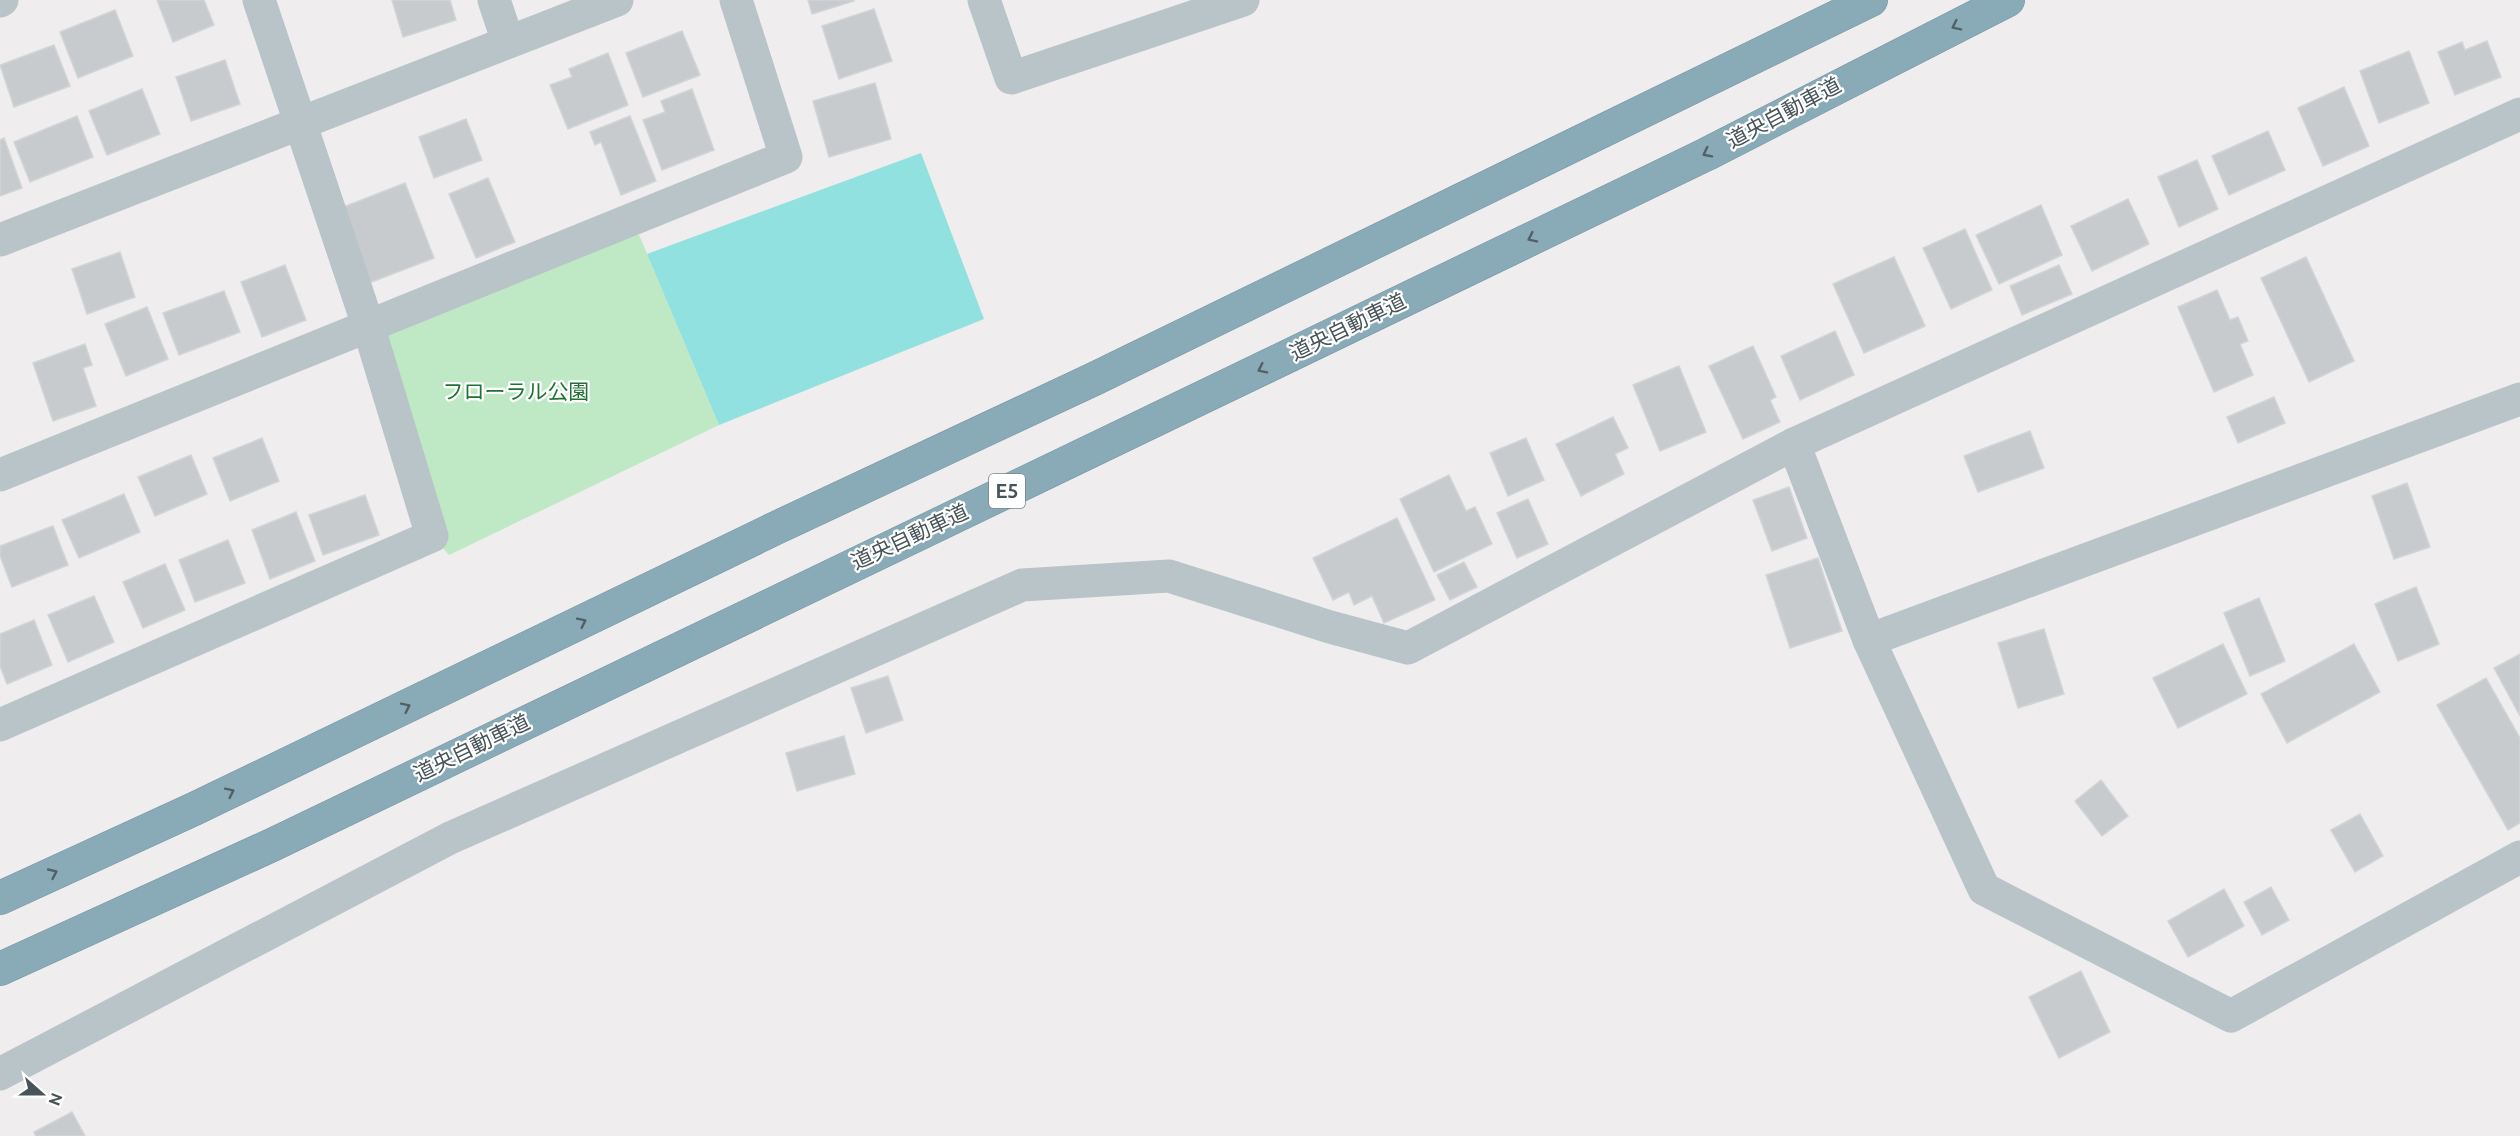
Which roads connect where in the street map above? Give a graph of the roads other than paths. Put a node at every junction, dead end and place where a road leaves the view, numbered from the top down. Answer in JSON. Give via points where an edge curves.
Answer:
{"nodes":[{"id":1,"x":259,"y":0,"type":"edge"},
{"id":2,"x":494,"y":0,"type":"edge"},
{"id":3,"x":617,"y":0,"type":"edge"},
{"id":4,"x":736,"y":0,"type":"edge"},
{"id":5,"x":984,"y":0,"type":"edge"},
{"id":6,"x":1243,"y":0,"type":"edge"},
{"id":7,"x":1871,"y":0,"type":"edge"},
{"id":8,"x":2008,"y":0,"type":"edge"},
{"id":9,"x":508,"y":42,"type":"junction"},
{"id":10,"x":2520,"y":114,"type":"edge"},
{"id":11,"x":298,"y":124,"type":"junction"},
{"id":12,"x":0,"y":240,"type":"edge"},
{"id":13,"x":368,"y":325,"type":"junction"},
{"id":14,"x":2517,"y":407,"type":"edge"},
{"id":15,"x":1794,"y":444,"type":"junction"},
{"id":16,"x":0,"y":475,"type":"edge"},
{"id":17,"x":1869,"y":640,"type":"junction"},
{"id":18,"x":0,"y":725,"type":"edge"},
{"id":19,"x":2520,"y":857,"type":"edge"},
{"id":20,"x":0,"y":898,"type":"edge"},
{"id":21,"x":0,"y":969,"type":"edge"},
{"id":22,"x":0,"y":1074,"type":"edge"}],
"edges":[{"from":1,"to":11,"type":"street"},
{"from":2,"to":9,"type":"street"},
{"from":3,"to":9,"type":"street"},
{"from":4,"to":13,"type":"street","via":[[786,157]]},
{"from":5,"to":6,"type":"street","via":[[1011,78]]},
{"from":20,"to":7,"type":"highway","one_way":true,"via":[[1105,374]]},
{"from":8,"to":21,"type":"highway","name":"道央自動車道","number":"E5","one_way":true,"via":[[1707,154],[1210,394],[272,845]]},
{"from":9,"to":11,"type":"street"},
{"from":10,"to":15,"type":"street"},
{"from":11,"to":12,"type":"street"},
{"from":11,"to":13,"type":"street"},
{"from":13,"to":16,"type":"street"},
{"from":13,"to":18,"type":"street","via":[[432,536]]},
{"from":14,"to":17,"type":"street"},
{"from":15,"to":17,"type":"street"},
{"from":15,"to":22,"type":"street","via":[[1408,648],[1169,576],[1022,585],[450,838]]},
{"from":17,"to":19,"type":"street","via":[[1984,889],[2231,1016]]}]}
